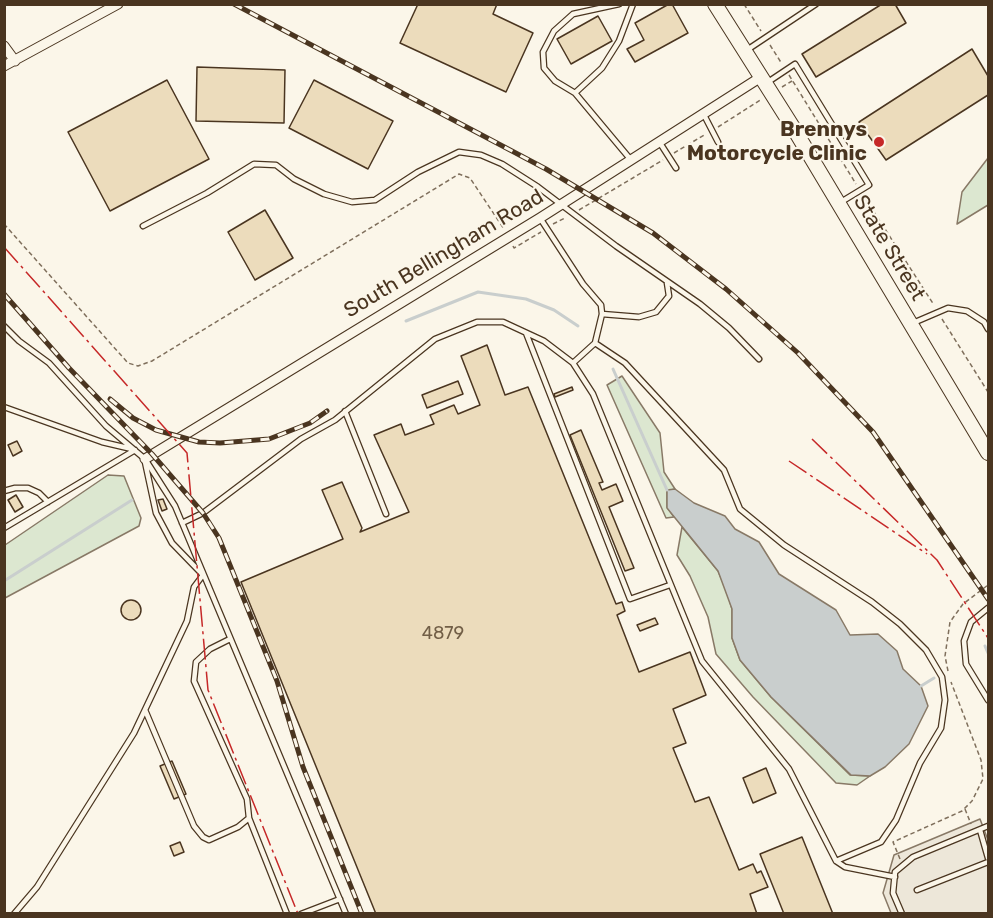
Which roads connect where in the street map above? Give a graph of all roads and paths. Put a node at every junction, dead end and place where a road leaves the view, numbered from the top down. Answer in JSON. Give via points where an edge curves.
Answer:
{"nodes":[{"id":1,"x":118,"y":4,"type":"edge"},
{"id":2,"x":619,"y":4,"type":"edge"},
{"id":3,"x":633,"y":4,"type":"edge"},
{"id":4,"x":714,"y":4,"type":"edge"},
{"id":5,"x":816,"y":4,"type":"edge"},
{"id":6,"x":4,"y":46,"type":"edge"},
{"id":7,"x":744,"y":51,"type":"junction"},
{"id":8,"x":15,"y":61,"type":"junction"},
{"id":9,"x":4,"y":66,"type":"edge"},
{"id":10,"x":766,"y":84,"type":"junction"},
{"id":11,"x":575,"y":93,"type":"junction"},
{"id":12,"x":703,"y":113,"type":"junction"},
{"id":13,"x":711,"y":130,"type":"junction"},
{"id":14,"x":659,"y":142,"type":"junction"},
{"id":15,"x":718,"y":142,"type":"dead end"},
{"id":16,"x":668,"y":157,"type":"junction"},
{"id":17,"x":631,"y":160,"type":"junction"},
{"id":18,"x":676,"y":168,"type":"dead end"},
{"id":19,"x":860,"y":191,"type":"junction"},
{"id":20,"x":838,"y":203,"type":"junction"},
{"id":21,"x":561,"y":204,"type":"junction"},
{"id":22,"x":572,"y":214,"type":"junction"},
{"id":23,"x":540,"y":218,"type":"junction"},
{"id":24,"x":4,"y":224,"type":"edge"},
{"id":25,"x":143,"y":226,"type":"dead end"},
{"id":26,"x":546,"y":228,"type":"junction"},
{"id":27,"x":509,"y":236,"type":"junction"},
{"id":28,"x":667,"y":283,"type":"junction"},
{"id":29,"x":938,"y":311,"type":"junction"},
{"id":30,"x":602,"y":314,"type":"junction"},
{"id":31,"x":910,"y":324,"type":"junction"},
{"id":32,"x":4,"y":326,"type":"edge"},
{"id":33,"x":988,"y":329,"type":"edge"},
{"id":34,"x":526,"y":333,"type":"junction"},
{"id":35,"x":595,"y":343,"type":"junction"},
{"id":36,"x":759,"y":359,"type":"dead end"},
{"id":37,"x":573,"y":363,"type":"junction"},
{"id":38,"x":988,"y":392,"type":"edge"},
{"id":39,"x":4,"y":407,"type":"edge"},
{"id":40,"x":345,"y":411,"type":"junction"},
{"id":41,"x":135,"y":450,"type":"junction"},
{"id":42,"x":988,"y":453,"type":"edge"},
{"id":43,"x":145,"y":459,"type":"junction"},
{"id":44,"x":4,"y":491,"type":"edge"},
{"id":45,"x":48,"y":502,"type":"junction"},
{"id":46,"x":386,"y":514,"type":"dead end"},
{"id":47,"x":182,"y":524,"type":"junction"},
{"id":48,"x":4,"y":528,"type":"edge"},
{"id":49,"x":203,"y":575,"type":"junction"},
{"id":50,"x":670,"y":585,"type":"junction"},
{"id":51,"x":988,"y":585,"type":"edge"},
{"id":52,"x":988,"y":608,"type":"edge"},
{"id":53,"x":231,"y":639,"type":"junction"},
{"id":54,"x":988,"y":700,"type":"edge"},
{"id":55,"x":145,"y":710,"type":"junction"},
{"id":56,"x":965,"y":809,"type":"junction"},
{"id":57,"x":249,"y":818,"type":"junction"},
{"id":58,"x":988,"y":826,"type":"edge"},
{"id":59,"x":977,"y":831,"type":"junction"},
{"id":60,"x":988,"y":860,"type":"edge"},
{"id":61,"x":836,"y":861,"type":"junction"},
{"id":62,"x":903,"y":865,"type":"junction"},
{"id":63,"x":894,"y":877,"type":"junction"},
{"id":64,"x":916,"y":890,"type":"dead end"},
{"id":65,"x":340,"y":899,"type":"junction"},
{"id":66,"x":14,"y":914,"type":"edge"},
{"id":67,"x":287,"y":914,"type":"edge"},
{"id":68,"x":302,"y":914,"type":"edge"},
{"id":69,"x":346,"y":914,"type":"edge"},
{"id":70,"x":903,"y":914,"type":"edge"}],
"edges":[{"from":1,"to":8,"type":"street"},
{"from":2,"to":11,"type":"lane","via":[[573,14],[554,31],[543,52],[544,68],[555,81]]},
{"from":3,"to":11,"type":"lane","via":[[619,41],[602,68]]},
{"from":4,"to":7,"type":"main road","name":"State Street"},
{"from":5,"to":7,"type":"lane"},
{"from":6,"to":8,"type":"street"},
{"from":7,"to":10,"type":"main road","name":"State Street"},
{"from":8,"to":9,"type":"street"},
{"from":10,"to":12,"type":"street","name":"South Bellingham Road"},
{"from":10,"to":13,"type":"path"},
{"from":10,"to":19,"type":"path","via":[[792,81]]},
{"from":10,"to":19,"type":"lane","via":[[795,64],[869,185]]},
{"from":10,"to":20,"type":"main road","name":"State Street"},
{"from":11,"to":17,"type":"lane"},
{"from":12,"to":13,"type":"lane"},
{"from":12,"to":14,"type":"street","name":"South Bellingham Road"},
{"from":13,"to":15,"type":"lane"},
{"from":13,"to":16,"type":"path"},
{"from":14,"to":16,"type":"lane"},
{"from":14,"to":17,"type":"street","name":"South Bellingham Road"},
{"from":16,"to":18,"type":"lane"},
{"from":16,"to":22,"type":"path"},
{"from":17,"to":21,"type":"street","name":"South Bellingham Road"},
{"from":19,"to":20,"type":"lane"},
{"from":19,"to":29,"type":"path"},
{"from":20,"to":31,"type":"main road","name":"State Street"},
{"from":21,"to":22,"type":"lane"},
{"from":21,"to":23,"type":"street","name":"South Bellingham Road"},
{"from":21,"to":25,"type":"lane","via":[[502,164],[481,155],[459,152],[375,200],[352,202],[324,194],[276,165],[254,164]]},
{"from":22,"to":26,"type":"path"},
{"from":22,"to":28,"type":"lane"},
{"from":23,"to":26,"type":"lane"},
{"from":23,"to":27,"type":"street","name":"South Bellingham Road"},
{"from":24,"to":27,"type":"path","via":[[128,363],[138,366],[152,362],[459,174],[470,178]]},
{"from":26,"to":27,"type":"path","via":[[514,248]]},
{"from":26,"to":30,"type":"lane","via":[[601,305]]},
{"from":27,"to":43,"type":"street","name":"South Bellingham Road"},
{"from":28,"to":30,"type":"lane","via":[[669,296],[656,312],[639,317]]},
{"from":28,"to":36,"type":"lane","via":[[729,328]]},
{"from":29,"to":31,"type":"lane"},
{"from":29,"to":33,"type":"lane","via":[[967,311]]},
{"from":29,"to":38,"type":"path"},
{"from":30,"to":35,"type":"lane"},
{"from":31,"to":42,"type":"main road","name":"State Street"},
{"from":32,"to":41,"type":"lane","via":[[49,363],[106,426]]},
{"from":34,"to":37,"type":"lane"},
{"from":34,"to":40,"type":"lane","via":[[503,322],[477,322],[435,339]]},
{"from":34,"to":50,"type":"lane","via":[[630,599]]},
{"from":35,"to":37,"type":"lane"},
{"from":35,"to":61,"type":"lane","via":[[625,363],[724,470],[740,509],[784,545],[900,624],[926,650],[942,677],[945,700],[941,728],[920,763],[896,820],[881,842]]},
{"from":37,"to":50,"type":"lane","via":[[593,394]]},
{"from":39,"to":41,"type":"lane"},
{"from":40,"to":46,"type":"lane"},
{"from":40,"to":47,"type":"lane"},
{"from":41,"to":43,"type":"lane"},
{"from":41,"to":45,"type":"lane"},
{"from":43,"to":47,"type":"lane"},
{"from":43,"to":49,"type":"lane","via":[[156,513],[172,543]]},
{"from":44,"to":45,"type":"lane","via":[[28,489]]},
{"from":45,"to":48,"type":"lane"},
{"from":47,"to":49,"type":"lane"},
{"from":49,"to":53,"type":"lane"},
{"from":49,"to":55,"type":"lane","via":[[194,587],[187,621]]},
{"from":50,"to":61,"type":"lane","via":[[702,661],[789,769]]},
{"from":51,"to":56,"type":"path","via":[[963,604],[950,622],[946,637],[950,679],[981,760],[983,779]]},
{"from":52,"to":54,"type":"lane","via":[[971,622],[964,641],[966,664]]},
{"from":53,"to":57,"type":"lane","via":[[210,649],[196,663],[194,681],[247,799]]},
{"from":53,"to":65,"type":"lane"},
{"from":55,"to":57,"type":"lane","via":[[194,826],[203,837],[210,840]]},
{"from":55,"to":66,"type":"lane","via":[[37,887]]},
{"from":56,"to":59,"type":"path"},
{"from":56,"to":62,"type":"path","via":[[893,842]]},
{"from":57,"to":67,"type":"lane"},
{"from":58,"to":59,"type":"lane"},
{"from":59,"to":60,"type":"lane"},
{"from":59,"to":62,"type":"lane","via":[[913,857]]},
{"from":60,"to":64,"type":"lane"},
{"from":61,"to":63,"type":"lane","via":[[845,867]]},
{"from":62,"to":63,"type":"lane"},
{"from":63,"to":70,"type":"lane","via":[[893,893]]},
{"from":65,"to":68,"type":"lane"},
{"from":65,"to":69,"type":"lane"}]}
